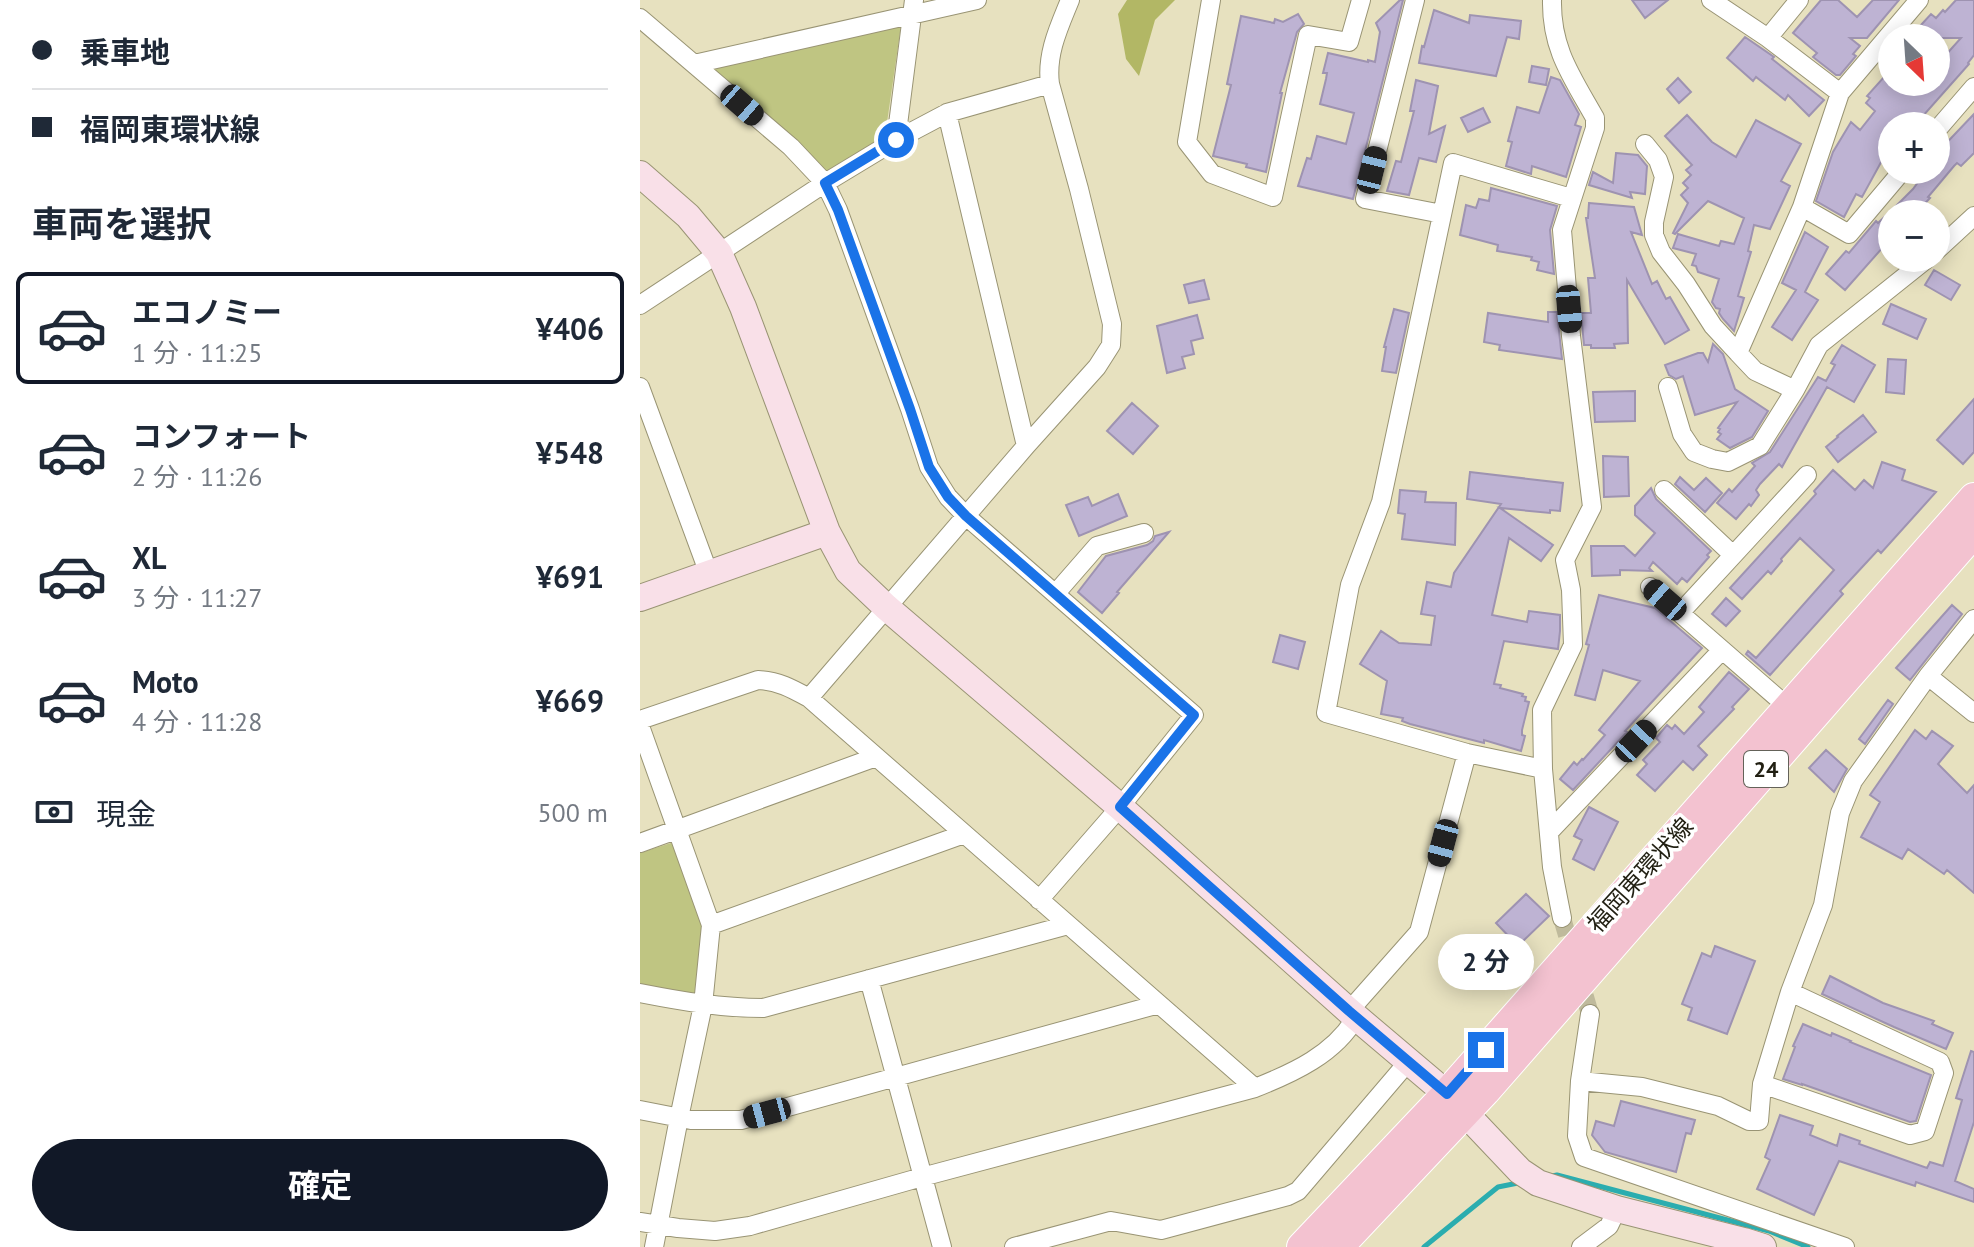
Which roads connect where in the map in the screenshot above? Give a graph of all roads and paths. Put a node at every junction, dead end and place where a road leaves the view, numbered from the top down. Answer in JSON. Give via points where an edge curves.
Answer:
{"nodes":[{"id":1,"x":977,"y":0,"type":"edge"},
{"id":2,"x":1070,"y":0,"type":"edge"},
{"id":3,"x":1211,"y":0,"type":"edge"},
{"id":4,"x":1361,"y":0,"type":"edge"},
{"id":5,"x":1415,"y":0,"type":"edge"},
{"id":6,"x":1552,"y":0,"type":"edge"},
{"id":7,"x":1711,"y":0,"type":"edge"},
{"id":8,"x":1799,"y":0,"type":"edge"},
{"id":9,"x":1919,"y":0,"type":"edge"},
{"id":10,"x":913,"y":7,"type":"edge"},
{"id":11,"x":640,"y":18,"type":"edge"},
{"id":12,"x":1768,"y":38,"type":"junction"},
{"id":13,"x":694,"y":64,"type":"junction"},
{"id":14,"x":1050,"y":84,"type":"junction"},
{"id":15,"x":1974,"y":87,"type":"edge"},
{"id":16,"x":1840,"y":93,"type":"junction"},
{"id":17,"x":947,"y":113,"type":"junction"},
{"id":18,"x":1950,"y":115,"type":"edge"},
{"id":19,"x":896,"y":140,"type":"junction"},
{"id":20,"x":1645,"y":144,"type":"dead end"},
{"id":21,"x":640,"y":174,"type":"edge"},
{"id":22,"x":825,"y":183,"type":"junction"},
{"id":23,"x":1891,"y":184,"type":"edge"},
{"id":24,"x":1571,"y":198,"type":"junction"},
{"id":25,"x":1802,"y":207,"type":"junction"},
{"id":26,"x":1442,"y":214,"type":"junction"},
{"id":27,"x":1974,"y":216,"type":"edge"},
{"id":28,"x":1950,"y":238,"type":"edge"},
{"id":29,"x":719,"y":253,"type":"junction"},
{"id":30,"x":1910,"y":272,"type":"edge"},
{"id":31,"x":640,"y":305,"type":"edge"},
{"id":32,"x":1738,"y":353,"type":"junction"},
{"id":33,"x":640,"y":387,"type":"edge"},
{"id":34,"x":1668,"y":387,"type":"dead end"},
{"id":35,"x":1795,"y":390,"type":"junction"},
{"id":36,"x":1026,"y":446,"type":"junction"},
{"id":37,"x":1807,"y":475,"type":"dead end"},
{"id":38,"x":1664,"y":490,"type":"dead end"},
{"id":39,"x":1973,"y":510,"type":"edge"},
{"id":40,"x":966,"y":516,"type":"junction"},
{"id":41,"x":827,"y":532,"type":"junction"},
{"id":42,"x":1144,"y":533,"type":"dead end"},
{"id":43,"x":1733,"y":555,"type":"junction"},
{"id":44,"x":709,"y":574,"type":"junction"},
{"id":45,"x":1650,"y":587,"type":"dead end"},
{"id":46,"x":1056,"y":593,"type":"junction"},
{"id":47,"x":640,"y":598,"type":"edge"},
{"id":48,"x":886,"y":607,"type":"junction"},
{"id":49,"x":1680,"y":613,"type":"junction"},
{"id":50,"x":1974,"y":619,"type":"edge"},
{"id":51,"x":1721,"y":651,"type":"junction"},
{"id":52,"x":1928,"y":676,"type":"junction"},
{"id":53,"x":809,"y":698,"type":"junction"},
{"id":54,"x":1789,"y":708,"type":"junction"},
{"id":55,"x":1974,"y":713,"type":"edge"},
{"id":56,"x":640,"y":723,"type":"edge"},
{"id":57,"x":1467,"y":753,"type":"junction"},
{"id":58,"x":876,"y":757,"type":"junction"},
{"id":59,"x":1543,"y":769,"type":"junction"},
{"id":60,"x":1120,"y":807,"type":"junction"},
{"id":61,"x":677,"y":830,"type":"junction"},
{"id":62,"x":1550,"y":831,"type":"junction"},
{"id":63,"x":964,"y":834,"type":"junction"},
{"id":64,"x":640,"y":843,"type":"edge"},
{"id":65,"x":1039,"y":900,"type":"junction"},
{"id":66,"x":1562,"y":918,"type":"tunnel mouth"},
{"id":67,"x":711,"y":925,"type":"junction"},
{"id":68,"x":1068,"y":925,"type":"junction"},
{"id":69,"x":869,"y":979,"type":"junction"},
{"id":70,"x":1790,"y":992,"type":"junction"},
{"id":71,"x":640,"y":993,"type":"edge"},
{"id":72,"x":1159,"y":1004,"type":"junction"},
{"id":73,"x":703,"y":1005,"type":"junction"},
{"id":74,"x":1352,"y":1014,"type":"junction"},
{"id":75,"x":1590,"y":1014,"type":"tunnel mouth"},
{"id":76,"x":1408,"y":1062,"type":"junction"},
{"id":77,"x":896,"y":1078,"type":"junction"},
{"id":78,"x":1580,"y":1081,"type":"junction"},
{"id":79,"x":1762,"y":1084,"type":"junction"},
{"id":80,"x":1255,"y":1088,"type":"junction"},
{"id":81,"x":1456,"y":1104,"type":"junction"},
{"id":82,"x":640,"y":1110,"type":"edge"},
{"id":83,"x":679,"y":1118,"type":"junction"},
{"id":84,"x":922,"y":1177,"type":"junction"},
{"id":85,"x":1606,"y":1205,"type":"junction"},
{"id":86,"x":640,"y":1222,"type":"edge"},
{"id":87,"x":659,"y":1226,"type":"junction"},
{"id":88,"x":654,"y":1247,"type":"edge"},
{"id":89,"x":942,"y":1247,"type":"edge"},
{"id":90,"x":1014,"y":1247,"type":"edge"},
{"id":91,"x":1302,"y":1247,"type":"edge"},
{"id":92,"x":1338,"y":1247,"type":"edge"},
{"id":93,"x":1581,"y":1247,"type":"edge"},
{"id":94,"x":1763,"y":1247,"type":"edge"},
{"id":95,"x":1845,"y":1247,"type":"edge"}],
"edges":[{"from":1,"to":10,"type":"street"},
{"from":2,"to":14,"type":"street","via":[[1052,48]]},
{"from":3,"to":4,"type":"street","via":[[1187,142],[1212,174],[1273,197],[1308,35],[1349,42]]},
{"from":5,"to":26,"type":"street","via":[[1365,199]]},
{"from":6,"to":24,"type":"street","via":[[1552,27],[1562,59],[1595,118]]},
{"from":7,"to":12,"type":"street"},
{"from":8,"to":12,"type":"street"},
{"from":9,"to":16,"type":"street"},
{"from":10,"to":13,"type":"street"},
{"from":10,"to":19,"type":"street"},
{"from":11,"to":13,"type":"street"},
{"from":12,"to":16,"type":"street"},
{"from":13,"to":22,"type":"street"},
{"from":14,"to":17,"type":"street"},
{"from":14,"to":36,"type":"street","via":[[1112,324],[1111,345]]},
{"from":15,"to":18,"type":"street"},
{"from":16,"to":25,"type":"street"},
{"from":17,"to":19,"type":"street"},
{"from":17,"to":36,"type":"street"},
{"from":19,"to":22,"type":"street"},
{"from":20,"to":32,"type":"street","via":[[1664,177],[1654,222],[1661,252]]},
{"from":21,"to":29,"type":"street","via":[[688,216]]},
{"from":22,"to":29,"type":"street"},
{"from":22,"to":40,"type":"street","via":[[929,467]]},
{"from":23,"to":25,"type":"street","via":[[1849,234]]},
{"from":24,"to":26,"type":"street","via":[[1453,163]]},
{"from":24,"to":59,"type":"street","via":[[1562,230],[1592,507],[1565,560],[1573,645],[1542,710]]},
{"from":25,"to":32,"type":"street"},
{"from":26,"to":57,"type":"street","via":[[1381,502],[1350,585],[1326,713]]},
{"from":27,"to":28,"type":"street"},
{"from":29,"to":31,"type":"street"},
{"from":29,"to":41,"type":"street"},
{"from":30,"to":35,"type":"street","via":[[1819,345]]},
{"from":32,"to":35,"type":"street","via":[[1755,371]]},
{"from":33,"to":44,"type":"street"},
{"from":34,"to":35,"type":"street","via":[[1682,434],[1694,452],[1728,462],[1760,446]]},
{"from":36,"to":40,"type":"street"},
{"from":37,"to":43,"type":"street"},
{"from":38,"to":43,"type":"street"},
{"from":39,"to":54,"type":"main road","name":"福岡東環状線","number":"24"},
{"from":39,"to":81,"type":"main road","name":"福岡東環状線","number":"24","via":[[1485,1091]]},
{"from":40,"to":46,"type":"street"},
{"from":40,"to":48,"type":"street"},
{"from":41,"to":44,"type":"street"},
{"from":41,"to":48,"type":"street","via":[[848,571]]},
{"from":42,"to":46,"type":"street","via":[[1097,546]]},
{"from":43,"to":49,"type":"street"},
{"from":44,"to":47,"type":"street"},
{"from":45,"to":49,"type":"street"},
{"from":46,"to":60,"type":"street","via":[[1194,715]]},
{"from":48,"to":53,"type":"street"},
{"from":48,"to":60,"type":"street"},
{"from":49,"to":51,"type":"street"},
{"from":50,"to":52,"type":"street"},
{"from":51,"to":54,"type":"street"},
{"from":51,"to":62,"type":"street"},
{"from":52,"to":55,"type":"street"},
{"from":52,"to":70,"type":"street","via":[[1853,781],[1840,813],[1823,905]]},
{"from":53,"to":56,"type":"street","via":[[775,681],[758,680]]},
{"from":53,"to":58,"type":"street"},
{"from":54,"to":81,"type":"main road","name":"福岡東環状線","number":"24"},
{"from":56,"to":61,"type":"street"},
{"from":57,"to":59,"type":"street"},
{"from":57,"to":74,"type":"street","via":[[1419,932]]},
{"from":58,"to":61,"type":"street"},
{"from":58,"to":63,"type":"street"},
{"from":59,"to":62,"type":"street"},
{"from":60,"to":65,"type":"street"},
{"from":60,"to":74,"type":"street"},
{"from":61,"to":64,"type":"street"},
{"from":61,"to":67,"type":"street"},
{"from":62,"to":66,"type":"street"},
{"from":63,"to":65,"type":"street"},
{"from":63,"to":67,"type":"street"},
{"from":65,"to":68,"type":"street"},
{"from":67,"to":73,"type":"street"},
{"from":68,"to":69,"type":"street"},
{"from":68,"to":72,"type":"street"},
{"from":69,"to":73,"type":"street","via":[[763,1008]]},
{"from":69,"to":77,"type":"street"},
{"from":70,"to":79,"type":"street"},
{"from":70,"to":79,"type":"street","via":[[1940,1062],[1944,1073],[1925,1131],[1910,1135]]},
{"from":71,"to":73,"type":"street"},
{"from":72,"to":77,"type":"street"},
{"from":72,"to":80,"type":"street"},
{"from":73,"to":83,"type":"street"},
{"from":74,"to":76,"type":"street"},
{"from":74,"to":80,"type":"street","via":[[1350,1028],[1329,1049]]},
{"from":75,"to":78,"type":"street"},
{"from":76,"to":81,"type":"street"},
{"from":76,"to":90,"type":"street","via":[[1298,1191],[1288,1196],[1161,1230],[1111,1221]]},
{"from":77,"to":83,"type":"street","via":[[741,1120]]},
{"from":77,"to":84,"type":"street"},
{"from":78,"to":79,"type":"street","via":[[1642,1087],[1718,1106],[1749,1121],[1759,1121]]},
{"from":78,"to":95,"type":"street","via":[[1577,1136],[1584,1157]]},
{"from":80,"to":84,"type":"street"},
{"from":81,"to":85,"type":"street","via":[[1520,1171],[1538,1183]]},
{"from":81,"to":91,"type":"main road","name":"福岡東環状線","number":"24"},
{"from":81,"to":92,"type":"main road","name":"福岡東環状線","number":"24"},
{"from":82,"to":83,"type":"street"},
{"from":83,"to":87,"type":"street"},
{"from":84,"to":87,"type":"street","via":[[750,1226],[715,1231]]},
{"from":84,"to":89,"type":"street"},
{"from":85,"to":93,"type":"street","via":[[1609,1226]]},
{"from":85,"to":94,"type":"street"},
{"from":86,"to":87,"type":"street"},
{"from":87,"to":88,"type":"street"}]}
